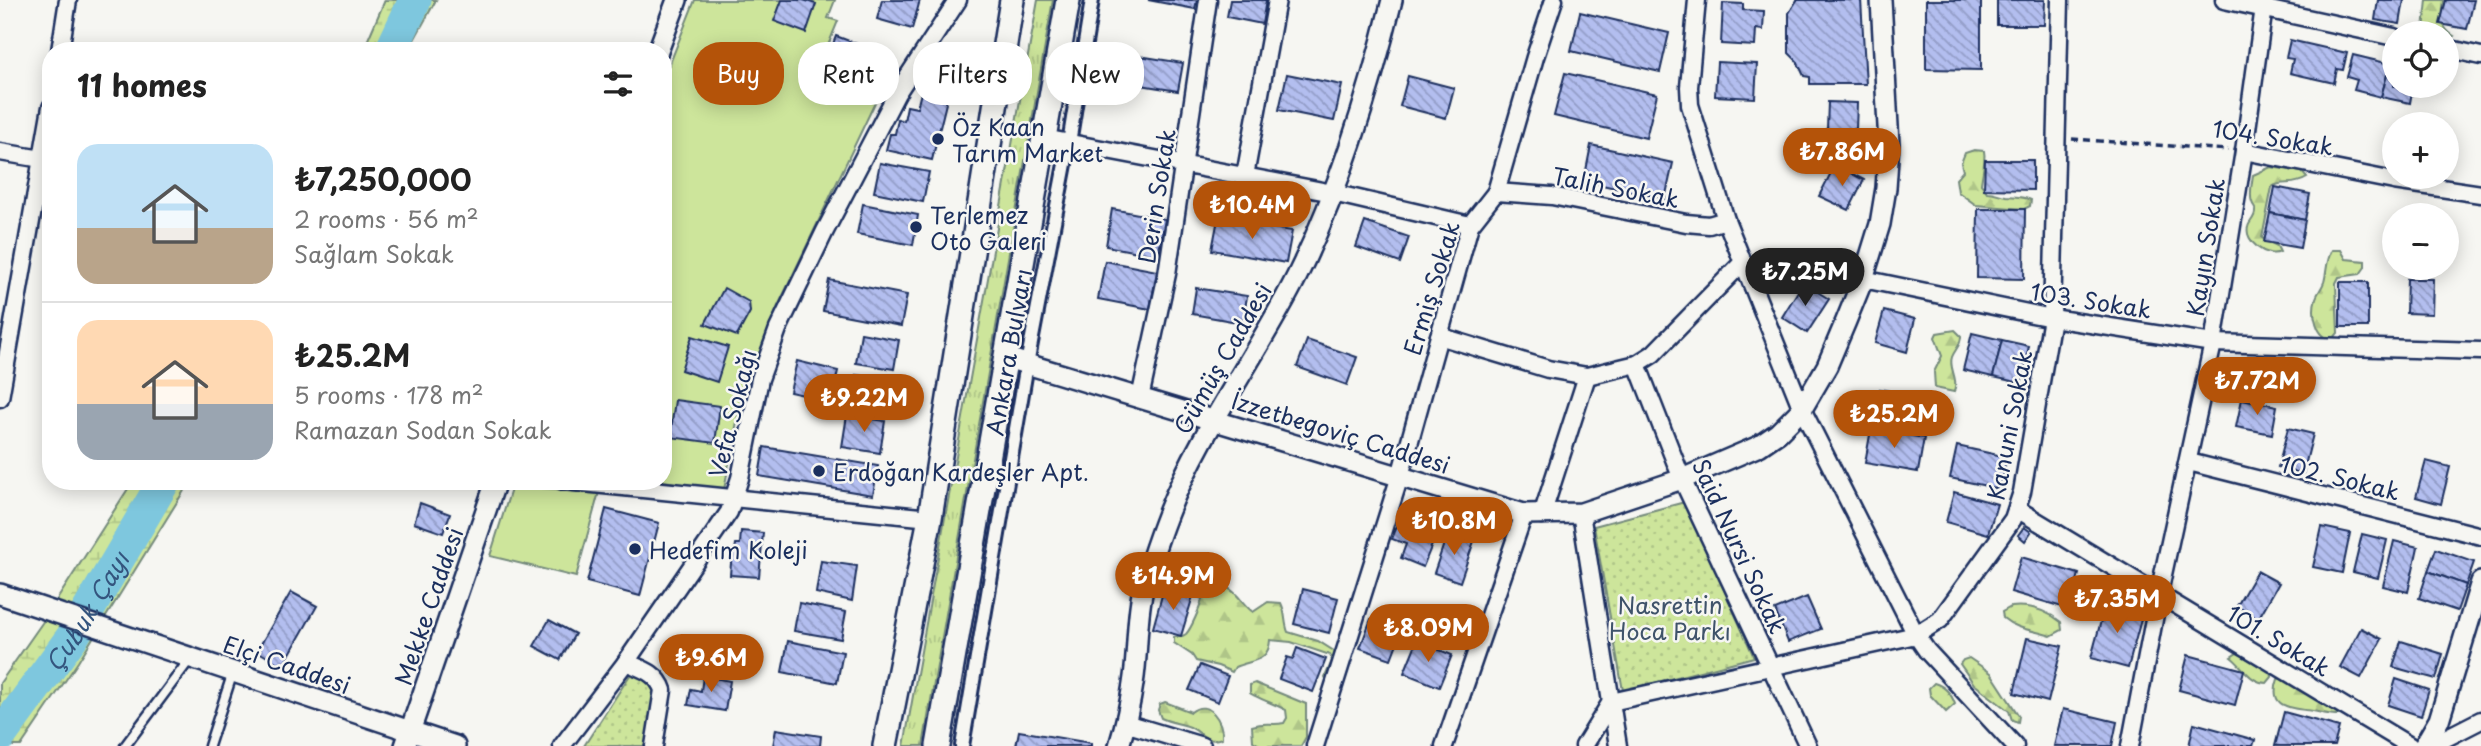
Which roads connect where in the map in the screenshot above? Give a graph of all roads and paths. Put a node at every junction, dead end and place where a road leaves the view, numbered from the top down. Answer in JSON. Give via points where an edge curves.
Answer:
{"nodes":[{"id":1,"x":68,"y":0,"type":"edge"},
{"id":2,"x":677,"y":0,"type":"edge"},
{"id":3,"x":958,"y":0,"type":"edge"},
{"id":4,"x":1012,"y":0,"type":"edge"},
{"id":5,"x":1068,"y":0,"type":"edge"},
{"id":6,"x":1092,"y":0,"type":"edge"},
{"id":7,"x":1208,"y":0,"type":"edge"},
{"id":8,"x":1277,"y":0,"type":"edge"},
{"id":9,"x":1391,"y":0,"type":"edge"},
{"id":10,"x":1554,"y":0,"type":"edge"},
{"id":11,"x":1697,"y":0,"type":"edge"},
{"id":12,"x":1881,"y":0,"type":"edge"},
{"id":13,"x":2060,"y":0,"type":"edge"},
{"id":14,"x":2224,"y":0,"type":"edge"},
{"id":15,"x":2264,"y":4,"type":"edge"},
{"id":16,"x":2382,"y":34,"type":"edge"},
{"id":17,"x":61,"y":42,"type":"edge"},
{"id":18,"x":661,"y":42,"type":"edge"},
{"id":19,"x":2459,"y":51,"type":"edge"},
{"id":20,"x":2481,"y":56,"type":"edge"},
{"id":21,"x":1044,"y":138,"type":"junction"},
{"id":22,"x":2057,"y":138,"type":"junction"},
{"id":23,"x":1069,"y":143,"type":"junction"},
{"id":24,"x":2244,"y":151,"type":"junction"},
{"id":25,"x":0,"y":152,"type":"edge"},
{"id":26,"x":42,"y":159,"type":"joint"},
{"id":27,"x":1184,"y":165,"type":"junction"},
{"id":28,"x":1245,"y":176,"type":"junction"},
{"id":29,"x":1333,"y":192,"type":"junction"},
{"id":30,"x":1496,"y":192,"type":"junction"},
{"id":31,"x":2481,"y":194,"type":"edge"},
{"id":32,"x":1726,"y":219,"type":"junction"},
{"id":33,"x":1470,"y":225,"type":"junction"},
{"id":34,"x":1743,"y":262,"type":"junction"},
{"id":35,"x":1863,"y":279,"type":"junction"},
{"id":36,"x":2052,"y":318,"type":"junction"},
{"id":37,"x":1439,"y":336,"type":"junction"},
{"id":38,"x":2213,"y":343,"type":"junction"},
{"id":39,"x":2481,"y":351,"type":"edge"},
{"id":40,"x":1017,"y":361,"type":"junction"},
{"id":41,"x":1637,"y":364,"type":"junction"},
{"id":42,"x":1587,"y":376,"type":"junction"},
{"id":43,"x":0,"y":398,"type":"edge"},
{"id":44,"x":1140,"y":398,"type":"junction"},
{"id":45,"x":1802,"y":409,"type":"junction"},
{"id":46,"x":1214,"y":419,"type":"junction"},
{"id":47,"x":2189,"y":462,"type":"junction"},
{"id":48,"x":1400,"y":476,"type":"junction"},
{"id":49,"x":1682,"y":479,"type":"junction"},
{"id":50,"x":493,"y":490,"type":"edge"},
{"id":51,"x":654,"y":490,"type":"edge"},
{"id":52,"x":734,"y":498,"type":"junction"},
{"id":53,"x":2017,"y":509,"type":"junction"},
{"id":54,"x":1581,"y":513,"type":"junction"},
{"id":55,"x":1533,"y":515,"type":"junction"},
{"id":56,"x":930,"y":518,"type":"junction"},
{"id":57,"x":2481,"y":536,"type":"edge"},
{"id":58,"x":2481,"y":582,"type":"edge"},
{"id":59,"x":2159,"y":593,"type":"junction"},
{"id":60,"x":0,"y":594,"type":"edge"},
{"id":61,"x":1916,"y":635,"type":"junction"},
{"id":62,"x":191,"y":657,"type":"junction"},
{"id":63,"x":626,"y":662,"type":"junction"},
{"id":64,"x":1772,"y":667,"type":"junction"},
{"id":65,"x":233,"y":672,"type":"junction"},
{"id":66,"x":1611,"y":702,"type":"junction"},
{"id":67,"x":2481,"y":720,"type":"edge"},
{"id":68,"x":1125,"y":723,"type":"junction"},
{"id":69,"x":408,"y":739,"type":"edge"},
{"id":70,"x":125,"y":746,"type":"edge"},
{"id":71,"x":209,"y":746,"type":"edge"},
{"id":72,"x":455,"y":746,"type":"edge"},
{"id":73,"x":562,"y":746,"type":"edge"},
{"id":74,"x":654,"y":746,"type":"edge"},
{"id":75,"x":885,"y":746,"type":"edge"},
{"id":76,"x":939,"y":746,"type":"edge"},
{"id":77,"x":962,"y":746,"type":"edge"},
{"id":78,"x":1119,"y":746,"type":"edge"},
{"id":79,"x":1202,"y":746,"type":"edge"},
{"id":80,"x":1315,"y":746,"type":"edge"},
{"id":81,"x":1444,"y":746,"type":"edge"},
{"id":82,"x":1584,"y":746,"type":"edge"},
{"id":83,"x":1618,"y":746,"type":"edge"},
{"id":84,"x":1808,"y":746,"type":"edge"},
{"id":85,"x":2015,"y":746,"type":"edge"},
{"id":86,"x":2130,"y":746,"type":"edge"},
{"id":87,"x":2410,"y":746,"type":"edge"},
{"id":88,"x":2424,"y":746,"type":"edge"},
{"id":89,"x":2430,"y":746,"type":"edge"}],
"edges":[{"from":1,"to":17,"type":"street"},
{"from":2,"to":18,"type":"street"},
{"from":3,"to":52,"type":"street","name":"Vefa Sokağı","via":[[897,93],[778,329],[757,389]]},
{"from":4,"to":56,"type":"main road"},
{"from":5,"to":21,"type":"main road","name":"Ankara Bulvarı"},
{"from":6,"to":23,"type":"street"},
{"from":7,"to":27,"type":"street","name":"Derin Sokak"},
{"from":8,"to":28,"type":"street"},
{"from":9,"to":29,"type":"street","name":"Gümüş Caddesi"},
{"from":10,"to":30,"type":"street","name":"Ermiş Sokak"},
{"from":11,"to":32,"type":"street","via":[[1690,105]]},
{"from":12,"to":35,"type":"street","name":"İzzetbegoviç Caddesi","via":[[1889,144],[1880,224]]},
{"from":13,"to":22,"type":"street","name":"Kanuni Sokak"},
{"from":14,"to":15,"type":"street"},
{"from":15,"to":16,"type":"street"},
{"from":15,"to":24,"type":"street","name":"Kayın Sokak"},
{"from":19,"to":20,"type":"street"},
{"from":21,"to":23,"type":"street"},
{"from":21,"to":40,"type":"main road","name":"Ankara Bulvarı"},
{"from":22,"to":24,"type":"path","name":"104. Sokak"},
{"from":22,"to":36,"type":"street","name":"Kanuni Sokak"},
{"from":23,"to":27,"type":"street"},
{"from":23,"to":40,"type":"street"},
{"from":24,"to":31,"type":"street","name":"104. Sokak"},
{"from":24,"to":38,"type":"street","name":"Kayın Sokak"},
{"from":25,"to":26,"type":"street"},
{"from":26,"to":43,"type":"street"},
{"from":27,"to":28,"type":"street"},
{"from":27,"to":44,"type":"street","name":"Derin Sokak","via":[[1167,274]]},
{"from":28,"to":29,"type":"street"},
{"from":29,"to":33,"type":"street"},
{"from":29,"to":46,"type":"street","name":"Gümüş Caddesi","via":[[1292,285]]},
{"from":30,"to":32,"type":"street","name":"Talih Sokak","via":[[1552,196],[1686,223],[1709,225]]},
{"from":30,"to":33,"type":"street","name":"Ermiş Sokak"},
{"from":32,"to":34,"type":"street"},
{"from":33,"to":37,"type":"street","name":"Ermiş Sokak"},
{"from":34,"to":41,"type":"street","via":[[1653,354]]},
{"from":34,"to":45,"type":"street"},
{"from":35,"to":36,"type":"street","name":"103. Sokak"},
{"from":35,"to":45,"type":"street","name":"İzzetbegoviç Caddesi","via":[[1827,366]]},
{"from":36,"to":38,"type":"street","name":"103. Sokak"},
{"from":36,"to":53,"type":"street","name":"Kanuni Sokak"},
{"from":37,"to":42,"type":"street"},
{"from":37,"to":48,"type":"street","name":"Ermiş Sokak"},
{"from":38,"to":39,"type":"street","name":"103. Sokak"},
{"from":38,"to":47,"type":"street","name":"Kayın Sokak"},
{"from":40,"to":44,"type":"street","name":"İzzetbegoviç Caddesi"},
{"from":40,"to":76,"type":"main road","name":"Ankara Bulvarı"},
{"from":40,"to":77,"type":"street"},
{"from":41,"to":42,"type":"street"},
{"from":41,"to":49,"type":"street","name":"Said Nursi Sokak"},
{"from":42,"to":55,"type":"street"},
{"from":44,"to":46,"type":"street","name":"İzzetbegoviç Caddesi"},
{"from":45,"to":49,"type":"street","name":"İzzetbegoviç Caddesi","via":[[1759,446]]},
{"from":45,"to":61,"type":"street"},
{"from":46,"to":48,"type":"street","name":"İzzetbegoviç Caddesi"},
{"from":46,"to":68,"type":"street","name":"Gümüş Caddesi","via":[[1183,478],[1150,565]]},
{"from":47,"to":57,"type":"street","name":"102. Sokak"},
{"from":47,"to":59,"type":"street","name":"Kayın Sokak"},
{"from":48,"to":55,"type":"street","name":"İzzetbegoviç Caddesi"},
{"from":48,"to":80,"type":"street","name":"Ermiş Sokak"},
{"from":49,"to":54,"type":"street","name":"İzzetbegoviç Caddesi"},
{"from":49,"to":64,"type":"street","name":"Said Nursi Sokak"},
{"from":50,"to":69,"type":"street","name":"Mekke Caddesi"},
{"from":51,"to":52,"type":"street"},
{"from":52,"to":56,"type":"street"},
{"from":52,"to":63,"type":"street","name":"Vefa Sokağı","via":[[719,528]]},
{"from":53,"to":59,"type":"street","name":"101. Sokak"},
{"from":53,"to":61,"type":"street","name":"Kanuni Sokak","via":[[1940,620]]},
{"from":54,"to":55,"type":"street","name":"İzzetbegoviç Caddesi"},
{"from":54,"to":66,"type":"street"},
{"from":55,"to":81,"type":"street"},
{"from":56,"to":75,"type":"main road"},
{"from":58,"to":88,"type":"street","via":[[2440,720]]},
{"from":59,"to":86,"type":"street","name":"Kayın Sokak"},
{"from":59,"to":87,"type":"street","name":"101. Sokak"},
{"from":60,"to":62,"type":"street","name":"Elçi Caddesi"},
{"from":61,"to":64,"type":"street","name":"Kanuni Sokak"},
{"from":61,"to":85,"type":"street"},
{"from":62,"to":65,"type":"street","name":"Elçi Caddesi"},
{"from":62,"to":70,"type":"lane"},
{"from":63,"to":73,"type":"street","name":"Vefa Sokağı"},
{"from":63,"to":74,"type":"street","via":[[652,673],[663,690]]},
{"from":64,"to":66,"type":"street","name":"Kanuni Sokak"},
{"from":64,"to":84,"type":"street","name":"Said Nursi Sokak"},
{"from":65,"to":69,"type":"street","name":"Elçi Caddesi"},
{"from":65,"to":71,"type":"lane"},
{"from":66,"to":82,"type":"street"},
{"from":66,"to":83,"type":"street"},
{"from":67,"to":89,"type":"street"},
{"from":68,"to":78,"type":"street","name":"Gümüş Caddesi"},
{"from":68,"to":79,"type":"street"},
{"from":69,"to":72,"type":"street","name":"Elçi Caddesi"}]}
